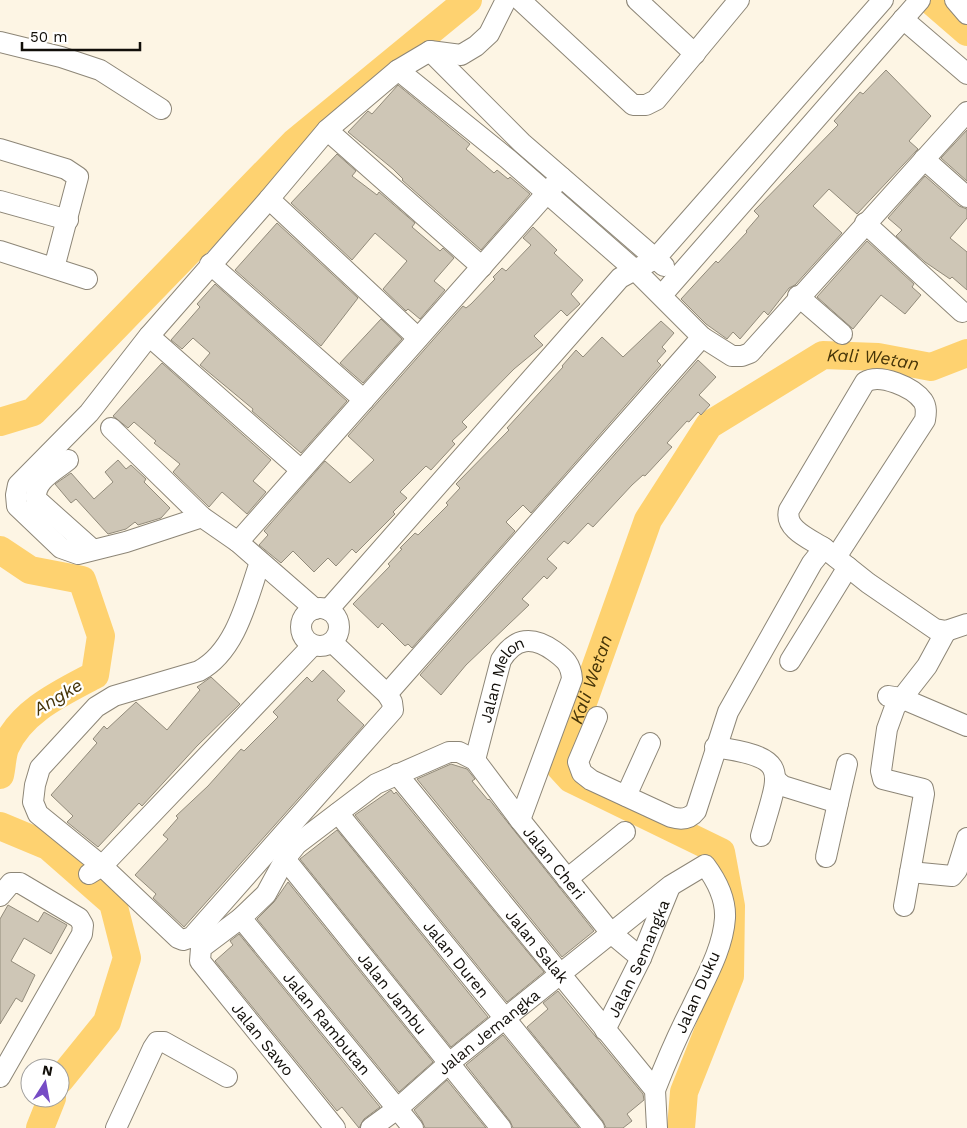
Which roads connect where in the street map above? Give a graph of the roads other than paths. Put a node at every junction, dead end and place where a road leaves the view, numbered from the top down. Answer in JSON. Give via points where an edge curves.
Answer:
{"nodes":[{"id":1,"x":506,"y":0,"type":"edge"},
{"id":2,"x":520,"y":0,"type":"edge"},
{"id":3,"x":637,"y":0,"type":"edge"},
{"id":4,"x":740,"y":0,"type":"edge"},
{"id":5,"x":955,"y":0,"type":"edge"},
{"id":6,"x":877,"y":2,"type":"edge"},
{"id":7,"x":912,"y":9,"type":"edge"},
{"id":8,"x":967,"y":14,"type":"edge"},
{"id":9,"x":862,"y":24,"type":"junction"},
{"id":10,"x":884,"y":41,"type":"junction"},
{"id":11,"x":0,"y":42,"type":"edge"},
{"id":12,"x":430,"y":52,"type":"junction"},
{"id":13,"x":695,"y":54,"type":"junction"},
{"id":14,"x":398,"y":70,"type":"junction"},
{"id":15,"x":967,"y":74,"type":"edge"},
{"id":16,"x":161,"y":109,"type":"dead end"},
{"id":17,"x":967,"y":112,"type":"edge"},
{"id":18,"x":327,"y":130,"type":"junction"},
{"id":19,"x":0,"y":149,"type":"edge"},
{"id":20,"x":924,"y":159,"type":"junction"},
{"id":21,"x":561,"y":177,"type":"junction"},
{"id":22,"x":547,"y":193,"type":"junction"},
{"id":23,"x":967,"y":197,"type":"edge"},
{"id":24,"x":269,"y":198,"type":"junction"},
{"id":25,"x":0,"y":201,"type":"edge"},
{"id":26,"x":68,"y":220,"type":"junction"},
{"id":27,"x":865,"y":223,"type":"junction"},
{"id":28,"x":0,"y":251,"type":"edge"},
{"id":29,"x":655,"y":259,"type":"junction"},
{"id":30,"x":210,"y":264,"type":"junction"},
{"id":31,"x":482,"y":267,"type":"junction"},
{"id":32,"x":54,"y":268,"type":"junction"},
{"id":33,"x":636,"y":271,"type":"junction"},
{"id":34,"x":677,"y":278,"type":"junction"},
{"id":35,"x":87,"y":279,"type":"dead end"},
{"id":36,"x":662,"y":295,"type":"junction"},
{"id":37,"x":798,"y":296,"type":"junction"},
{"id":38,"x":962,"y":312,"type":"dead end"},
{"id":39,"x":842,"y":334,"type":"dead end"},
{"id":40,"x":149,"y":336,"type":"junction"},
{"id":41,"x":702,"y":337,"type":"junction"},
{"id":42,"x":418,"y":338,"type":"junction"},
{"id":43,"x":364,"y":400,"type":"junction"},
{"id":44,"x":111,"y":428,"type":"dead end"},
{"id":45,"x":68,"y":460,"type":"dead end"},
{"id":46,"x":301,"y":470,"type":"junction"},
{"id":47,"x":202,"y":517,"type":"junction"},
{"id":48,"x":238,"y":542,"type":"junction"},
{"id":49,"x":92,"y":549,"type":"junction"},
{"id":50,"x":836,"y":558,"type":"junction"},
{"id":51,"x":260,"y":562,"type":"junction"},
{"id":52,"x":322,"y":609,"type":"junction"},
{"id":53,"x":967,"y":624,"type":"edge"},
{"id":54,"x":946,"y":631,"type":"junction"},
{"id":55,"x":323,"y":644,"type":"junction"},
{"id":56,"x":790,"y":661,"type":"dead end"},
{"id":57,"x":387,"y":694,"type":"junction"},
{"id":58,"x":893,"y":697,"type":"junction"},
{"id":59,"x":597,"y":717,"type":"dead end"},
{"id":60,"x":967,"y":726,"type":"edge"},
{"id":61,"x":650,"y":743,"type":"dead end"},
{"id":62,"x":715,"y":747,"type":"junction"},
{"id":63,"x":475,"y":760,"type":"junction"},
{"id":64,"x":847,"y":764,"type":"dead end"},
{"id":65,"x":397,"y":774,"type":"junction"},
{"id":66,"x":776,"y":780,"type":"junction"},
{"id":67,"x":626,"y":796,"type":"junction"},
{"id":68,"x":838,"y":803,"type":"junction"},
{"id":69,"x":338,"y":813,"type":"junction"},
{"id":70,"x":520,"y":820,"type":"junction"},
{"id":71,"x":625,"y":832,"type":"dead end"},
{"id":72,"x":761,"y":836,"type":"dead end"},
{"id":73,"x":967,"y":838,"type":"edge"},
{"id":74,"x":826,"y":857,"type":"dead end"},
{"id":75,"x":285,"y":859,"type":"junction"},
{"id":76,"x":705,"y":865,"type":"joint"},
{"id":77,"x":96,"y":870,"type":"junction"},
{"id":78,"x":910,"y":872,"type":"junction"},
{"id":79,"x":962,"y":872,"type":"edge"},
{"id":80,"x":568,"y":880,"type":"junction"},
{"id":81,"x":670,"y":886,"type":"junction"},
{"id":82,"x":2,"y":891,"type":"edge"},
{"id":83,"x":904,"y":906,"type":"dead end"},
{"id":84,"x":242,"y":918,"type":"junction"},
{"id":85,"x":611,"y":933,"type":"junction"},
{"id":86,"x":641,"y":958,"type":"junction"},
{"id":87,"x":560,"y":975,"type":"junction"},
{"id":88,"x":505,"y":1018,"type":"junction"},
{"id":89,"x":605,"y":1030,"type":"junction"},
{"id":90,"x":448,"y":1064,"type":"junction"},
{"id":91,"x":0,"y":1077,"type":"edge"},
{"id":92,"x":227,"y":1077,"type":"dead end"},
{"id":93,"x":654,"y":1090,"type":"junction"},
{"id":94,"x":397,"y":1108,"type":"junction"},
{"id":95,"x":116,"y":1128,"type":"edge"},
{"id":96,"x":334,"y":1128,"type":"edge"},
{"id":97,"x":371,"y":1128,"type":"edge"},
{"id":98,"x":413,"y":1128,"type":"edge"},
{"id":99,"x":501,"y":1128,"type":"edge"},
{"id":100,"x":594,"y":1128,"type":"edge"},
{"id":101,"x":657,"y":1128,"type":"edge"}],
"edges":[{"from":1,"to":12,"type":"street","via":[[489,34],[476,46],[461,55]]},
{"from":2,"to":13,"type":"street","via":[[633,105],[646,105],[656,100]]},
{"from":3,"to":13,"type":"street"},
{"from":4,"to":13,"type":"street"},
{"from":5,"to":8,"type":"street"},
{"from":6,"to":9,"type":"street"},
{"from":7,"to":10,"type":"street"},
{"from":7,"to":15,"type":"street"},
{"from":9,"to":10,"type":"street"},
{"from":9,"to":29,"type":"street"},
{"from":10,"to":34,"type":"street"},
{"from":11,"to":16,"type":"street","via":[[100,70]]},
{"from":12,"to":14,"type":"street"},
{"from":12,"to":21,"type":"street"},
{"from":14,"to":18,"type":"street"},
{"from":14,"to":22,"type":"street"},
{"from":17,"to":20,"type":"street"},
{"from":18,"to":24,"type":"street"},
{"from":18,"to":31,"type":"street"},
{"from":19,"to":26,"type":"street","via":[[74,172],[78,184]]},
{"from":20,"to":23,"type":"street"},
{"from":20,"to":27,"type":"street"},
{"from":21,"to":22,"type":"street"},
{"from":21,"to":29,"type":"street"},
{"from":22,"to":31,"type":"street"},
{"from":22,"to":33,"type":"street"},
{"from":24,"to":30,"type":"street"},
{"from":24,"to":42,"type":"street"},
{"from":25,"to":26,"type":"street"},
{"from":26,"to":32,"type":"street"},
{"from":27,"to":37,"type":"street"},
{"from":27,"to":38,"type":"street"},
{"from":28,"to":32,"type":"street"},
{"from":29,"to":33,"type":"street"},
{"from":29,"to":34,"type":"street"},
{"from":30,"to":40,"type":"street"},
{"from":30,"to":43,"type":"street"},
{"from":31,"to":42,"type":"street"},
{"from":32,"to":35,"type":"street"},
{"from":33,"to":36,"type":"street"},
{"from":33,"to":52,"type":"street","via":[[620,278]]},
{"from":34,"to":36,"type":"street"},
{"from":36,"to":41,"type":"street"},
{"from":37,"to":39,"type":"street"},
{"from":37,"to":41,"type":"street","via":[[750,353],[732,356]]},
{"from":40,"to":46,"type":"street"},
{"from":40,"to":49,"type":"street","via":[[89,413],[18,485],[17,506],[61,548],[78,554]]},
{"from":41,"to":57,"type":"street"},
{"from":42,"to":43,"type":"street"},
{"from":43,"to":46,"type":"street"},
{"from":44,"to":47,"type":"street"},
{"from":45,"to":49,"type":"street","via":[[39,483],[35,490],[36,499]]},
{"from":46,"to":48,"type":"street"},
{"from":47,"to":48,"type":"street"},
{"from":47,"to":49,"type":"street","via":[[126,542]]},
{"from":48,"to":51,"type":"street"},
{"from":50,"to":50,"type":"street","via":[[791,526],[787,517],[865,382],[871,378],[883,378],[914,393],[924,402],[925,420]]},
{"from":50,"to":54,"type":"street","via":[[925,624]]},
{"from":50,"to":56,"type":"street"},
{"from":50,"to":62,"type":"street","via":[[812,563],[728,712]]},
{"from":51,"to":52,"type":"street"},
{"from":51,"to":77,"type":"street","via":[[241,617],[223,652],[211,665],[184,677],[114,696],[96,707],[40,768],[34,802],[38,814]]},
{"from":52,"to":55,"type":"street","via":[[338,621],[339,629]]},
{"from":52,"to":55,"type":"street","via":[[305,615],[301,626],[304,638]]},
{"from":53,"to":54,"type":"street"},
{"from":54,"to":58,"type":"street","via":[[927,666]]},
{"from":55,"to":57,"type":"street"},
{"from":55,"to":77,"type":"street"},
{"from":57,"to":77,"type":"street","via":[[392,702],[390,715],[192,936],[183,940],[178,938]]},
{"from":58,"to":60,"type":"street"},
{"from":58,"to":78,"type":"street","via":[[895,707],[887,728],[881,771],[883,779],[922,790],[923,800]]},
{"from":59,"to":67,"type":"street","via":[[580,754],[579,768],[591,780]]},
{"from":61,"to":67,"type":"street"},
{"from":62,"to":66,"type":"street","via":[[761,756],[769,762]]},
{"from":62,"to":67,"type":"street","via":[[696,810],[689,817],[671,817]]},
{"from":63,"to":65,"type":"street","via":[[458,752],[449,752]]},
{"from":63,"to":70,"type":"street","name":"Jalan Cheri"},
{"from":63,"to":70,"type":"street","name":"Jalan Melon","via":[[507,649],[527,640],[544,644],[567,661],[572,679]]},
{"from":64,"to":68,"type":"street"},
{"from":65,"to":69,"type":"street","via":[[376,784]]},
{"from":65,"to":87,"type":"street","name":"Jalan Salak"},
{"from":66,"to":68,"type":"street","via":[[783,786]]},
{"from":66,"to":72,"type":"street"},
{"from":68,"to":74,"type":"street"},
{"from":69,"to":75,"type":"street","via":[[297,844]]},
{"from":69,"to":88,"type":"street","name":"Jalan Duren"},
{"from":70,"to":80,"type":"street","name":"Jalan Cheri"},
{"from":71,"to":80,"type":"street"},
{"from":73,"to":79,"type":"street"},
{"from":75,"to":84,"type":"street","via":[[266,894]]},
{"from":75,"to":90,"type":"street","name":"Jalan Jambu"},
{"from":76,"to":81,"type":"street","name":"Jalan Jemangka"},
{"from":76,"to":93,"type":"street","name":"Jalan Duku","via":[[721,892],[725,918],[716,956]]},
{"from":78,"to":79,"type":"street","via":[[952,876]]},
{"from":78,"to":83,"type":"street"},
{"from":80,"to":85,"type":"street","name":"Jalan Cheri"},
{"from":81,"to":85,"type":"street","name":"Jalan Jemangka"},
{"from":81,"to":86,"type":"street","name":"Jalan Semangka"},
{"from":82,"to":91,"type":"street","via":[[11,883],[20,883],[79,918],[83,924],[82,934]]},
{"from":84,"to":94,"type":"street","name":"Jalan Rambutan"},
{"from":84,"to":96,"type":"street","name":"Jalan Sawo","via":[[201,948],[200,960]]},
{"from":85,"to":86,"type":"street","name":"Jalan Cheri"},
{"from":85,"to":87,"type":"street","name":"Jalan Jemangka"},
{"from":86,"to":89,"type":"street","name":"Jalan Semangka"},
{"from":87,"to":88,"type":"street","name":"Jalan Jemangka"},
{"from":87,"to":89,"type":"street","name":"Jalan Salak"},
{"from":88,"to":90,"type":"street","name":"Jalan Jemangka"},
{"from":88,"to":100,"type":"street","name":"Jalan Duren"},
{"from":89,"to":93,"type":"street","name":"Jalan Salak"},
{"from":90,"to":94,"type":"street","name":"Jalan Jemangka"},
{"from":90,"to":99,"type":"street","name":"Jalan Jambu"},
{"from":92,"to":95,"type":"street","via":[[164,1042],[157,1042]]},
{"from":93,"to":101,"type":"street"},
{"from":94,"to":97,"type":"street","name":"Jalan Jemangka"},
{"from":94,"to":98,"type":"street","name":"Jalan Rambutan"}]}
